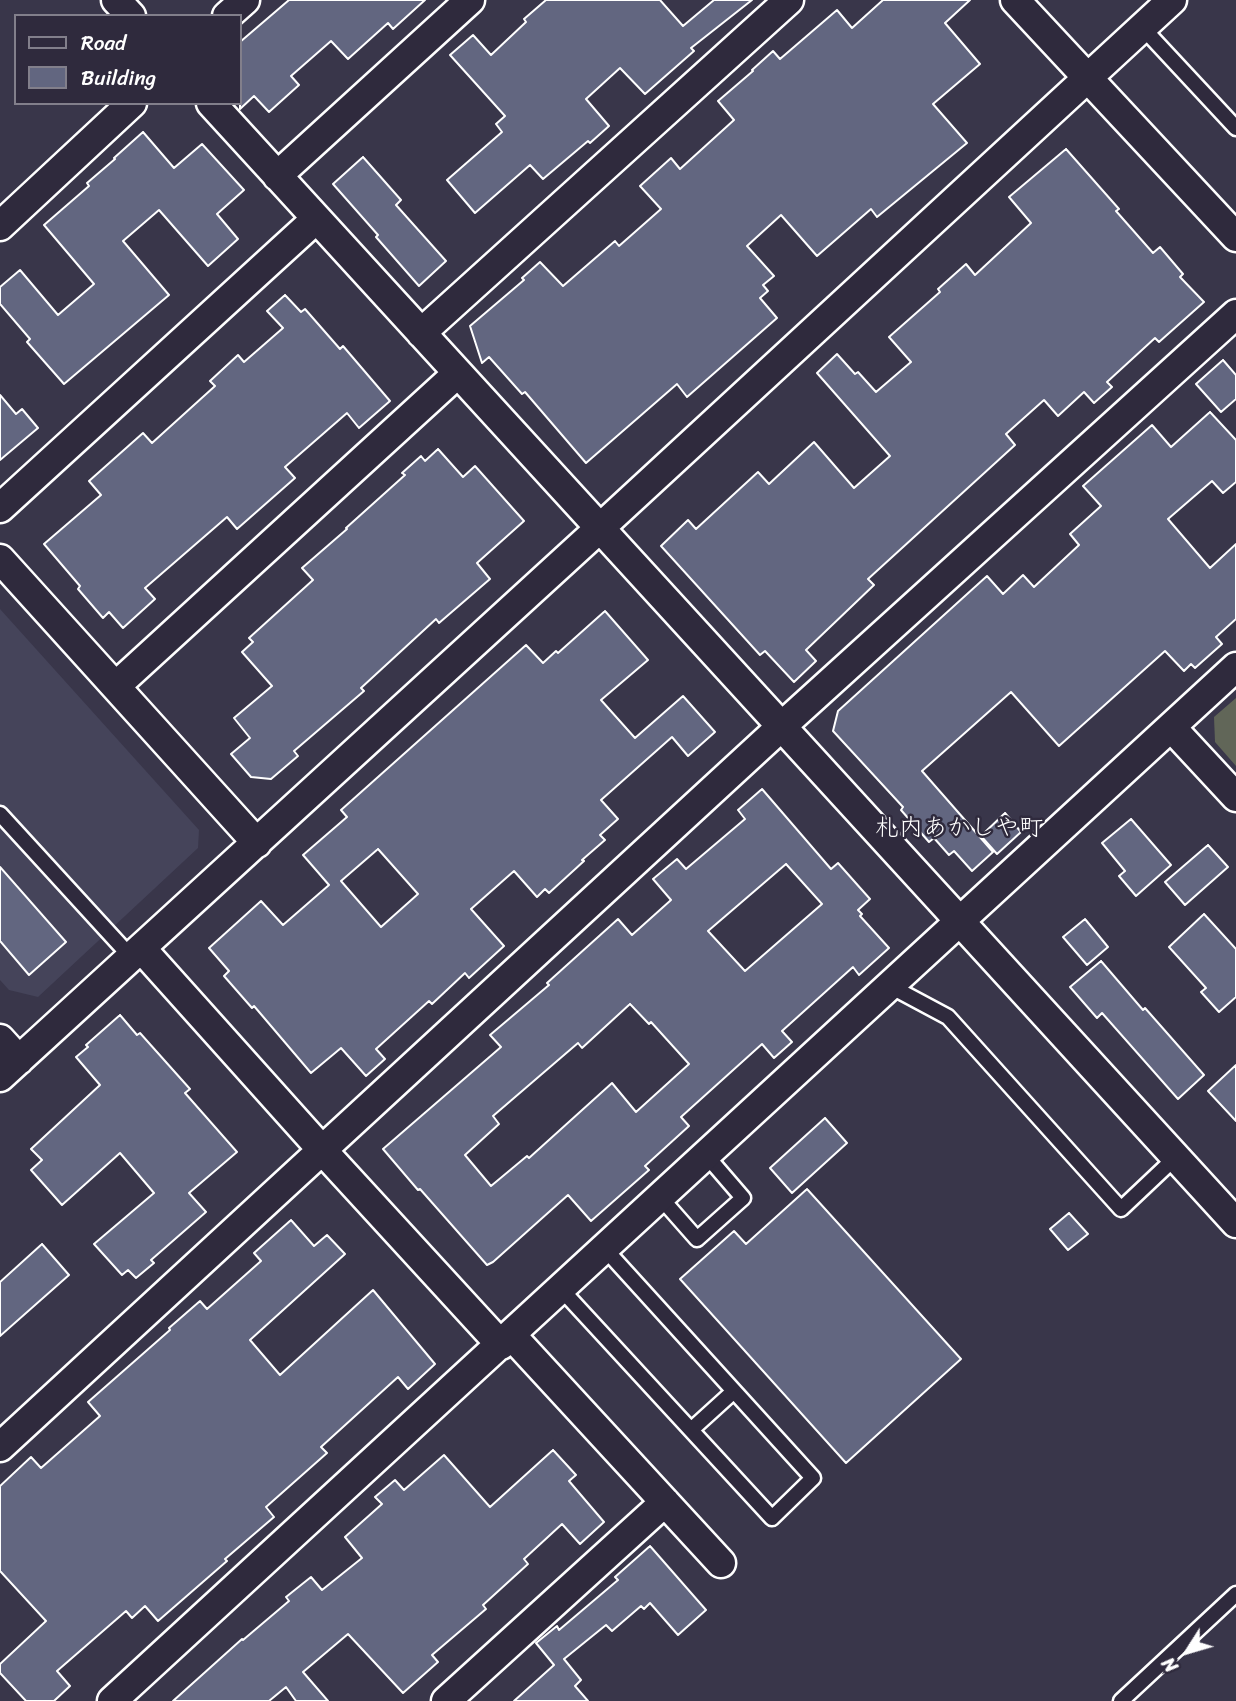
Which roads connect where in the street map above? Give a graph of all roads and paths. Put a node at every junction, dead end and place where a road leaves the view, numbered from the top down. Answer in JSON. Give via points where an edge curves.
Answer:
{"nodes":[{"id":1,"x":116,"y":0,"type":"edge"},
{"id":2,"x":244,"y":0,"type":"edge"},
{"id":3,"x":470,"y":0,"type":"edge"},
{"id":4,"x":789,"y":0,"type":"edge"},
{"id":5,"x":1015,"y":0,"type":"edge"},
{"id":6,"x":1172,"y":0,"type":"edge"},
{"id":7,"x":129,"y":14,"type":"edge"},
{"id":8,"x":229,"y":14,"type":"edge"},
{"id":9,"x":1142,"y":27,"type":"junction"},
{"id":10,"x":1088,"y":78,"type":"junction"},
{"id":11,"x":130,"y":105,"type":"edge"},
{"id":12,"x":213,"y":105,"type":"edge"},
{"id":13,"x":1236,"y":128,"type":"edge"},
{"id":14,"x":277,"y":176,"type":"junction"},
{"id":15,"x":316,"y":219,"type":"junction"},
{"id":16,"x":0,"y":226,"type":"edge"},
{"id":17,"x":1236,"y":237,"type":"edge"},
{"id":18,"x":1236,"y":314,"type":"edge"},
{"id":19,"x":421,"y":333,"type":"junction"},
{"id":20,"x":458,"y":373,"type":"junction"},
{"id":21,"x":0,"y":508,"type":"edge"},
{"id":22,"x":600,"y":528,"type":"junction"},
{"id":23,"x":0,"y":559,"type":"edge"},
{"id":24,"x":1236,"y":667,"type":"edge"},
{"id":25,"x":116,"y":686,"type":"junction"},
{"id":26,"x":782,"y":726,"type":"junction"},
{"id":27,"x":1171,"y":727,"type":"junction"},
{"id":28,"x":1236,"y":797,"type":"edge"},
{"id":29,"x":0,"y":814,"type":"edge"},
{"id":30,"x":257,"y":843,"type":"junction"},
{"id":31,"x":961,"y":920,"type":"junction"},
{"id":32,"x":136,"y":953,"type":"junction"},
{"id":33,"x":890,"y":986,"type":"junction"},
{"id":34,"x":0,"y":1039,"type":"edge"},
{"id":35,"x":9,"y":1069,"type":"edge"},
{"id":36,"x":323,"y":1151,"type":"junction"},
{"id":37,"x":706,"y":1155,"type":"junction"},
{"id":38,"x":1176,"y":1157,"type":"junction"},
{"id":39,"x":660,"y":1197,"type":"junction"},
{"id":40,"x":1236,"y":1223,"type":"edge"},
{"id":41,"x":605,"y":1249,"type":"junction"},
{"id":42,"x":561,"y":1289,"type":"junction"},
{"id":43,"x":506,"y":1340,"type":"junction"},
{"id":44,"x":734,"y":1391,"type":"junction"},
{"id":45,"x":691,"y":1430,"type":"junction"},
{"id":46,"x":0,"y":1447,"type":"edge"},
{"id":47,"x":665,"y":1502,"type":"junction"},
{"id":48,"x":721,"y":1563,"type":"dead end"},
{"id":49,"x":1236,"y":1594,"type":"edge"},
{"id":50,"x":112,"y":1701,"type":"edge"},
{"id":51,"x":446,"y":1701,"type":"edge"},
{"id":52,"x":1121,"y":1701,"type":"edge"}],
"edges":[{"from":1,"to":7,"type":"street"},
{"from":2,"to":8,"type":"street"},
{"from":3,"to":14,"type":"street"},
{"from":4,"to":19,"type":"street"},
{"from":5,"to":10,"type":"street"},
{"from":6,"to":9,"type":"street"},
{"from":9,"to":10,"type":"street"},
{"from":9,"to":13,"type":"lane"},
{"from":10,"to":17,"type":"street"},
{"from":10,"to":22,"type":"street"},
{"from":11,"to":16,"type":"street"},
{"from":12,"to":14,"type":"street"},
{"from":14,"to":15,"type":"street"},
{"from":15,"to":19,"type":"street"},
{"from":15,"to":21,"type":"street"},
{"from":18,"to":26,"type":"street"},
{"from":19,"to":20,"type":"street"},
{"from":20,"to":22,"type":"street"},
{"from":20,"to":25,"type":"street"},
{"from":22,"to":26,"type":"street"},
{"from":22,"to":30,"type":"street"},
{"from":23,"to":25,"type":"street"},
{"from":24,"to":27,"type":"street"},
{"from":25,"to":30,"type":"street"},
{"from":26,"to":31,"type":"street"},
{"from":26,"to":36,"type":"street"},
{"from":27,"to":28,"type":"street"},
{"from":27,"to":31,"type":"street"},
{"from":29,"to":32,"type":"lane"},
{"from":30,"to":32,"type":"street"},
{"from":31,"to":33,"type":"street"},
{"from":31,"to":38,"type":"street"},
{"from":32,"to":35,"type":"street"},
{"from":32,"to":36,"type":"street"},
{"from":33,"to":37,"type":"street"},
{"from":33,"to":38,"type":"lane","via":[[948,1017],[1121,1209]]},
{"from":34,"to":35,"type":"street"},
{"from":36,"to":43,"type":"street"},
{"from":36,"to":46,"type":"street"},
{"from":37,"to":39,"type":"street"},
{"from":37,"to":39,"type":"lane","via":[[743,1198],[697,1239]]},
{"from":38,"to":40,"type":"street"},
{"from":39,"to":41,"type":"street"},
{"from":41,"to":42,"type":"street"},
{"from":41,"to":44,"type":"lane"},
{"from":42,"to":43,"type":"street"},
{"from":42,"to":45,"type":"lane"},
{"from":43,"to":47,"type":"street"},
{"from":43,"to":50,"type":"street"},
{"from":44,"to":45,"type":"lane"},
{"from":44,"to":45,"type":"lane","via":[[813,1478],[772,1518]]},
{"from":47,"to":48,"type":"street"},
{"from":47,"to":51,"type":"street"},
{"from":49,"to":52,"type":"lane"}]}
